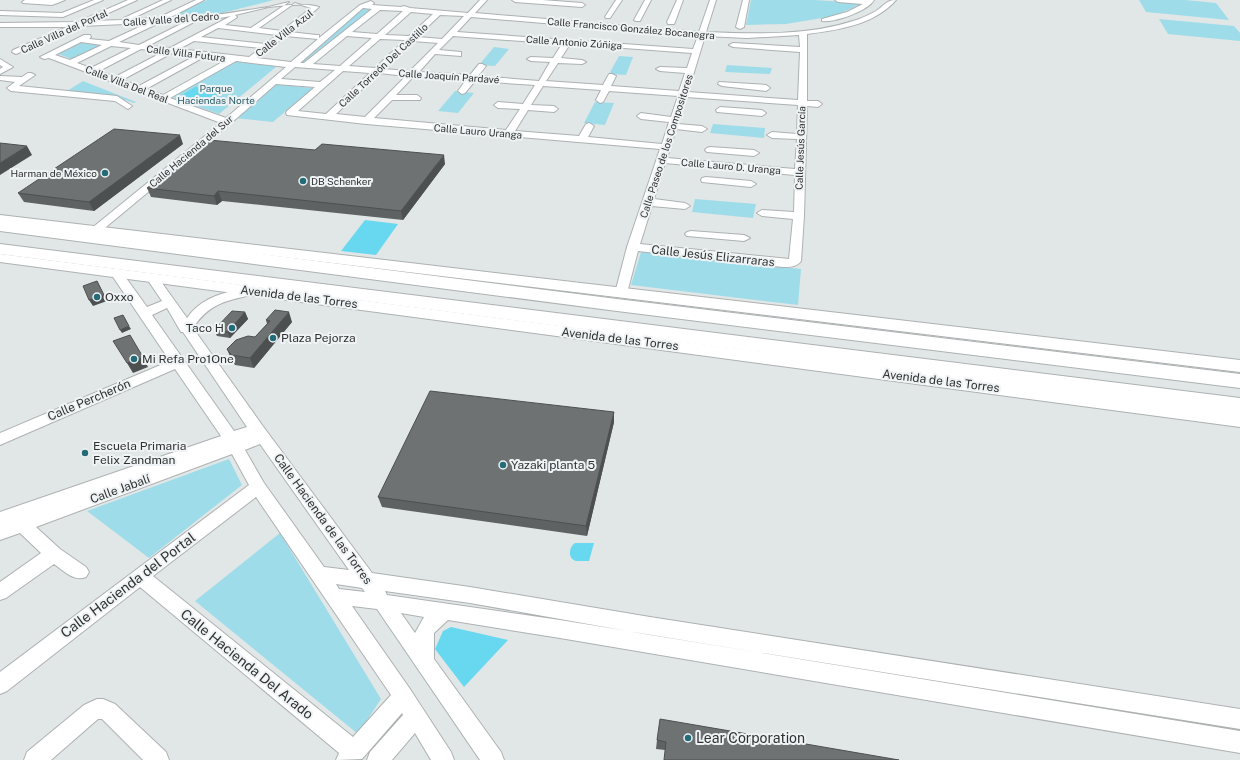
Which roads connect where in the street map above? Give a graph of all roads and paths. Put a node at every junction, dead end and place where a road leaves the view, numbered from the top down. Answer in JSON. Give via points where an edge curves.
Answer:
{"nodes":[{"id":1,"x":62,"y":0,"type":"edge"},
{"id":2,"x":100,"y":0,"type":"edge"},
{"id":3,"x":134,"y":0,"type":"edge"},
{"id":4,"x":168,"y":0,"type":"edge"},
{"id":5,"x":201,"y":0,"type":"edge"},
{"id":6,"x":277,"y":0,"type":"edge"},
{"id":7,"x":291,"y":0,"type":"edge"},
{"id":8,"x":619,"y":0,"type":"edge"},
{"id":9,"x":648,"y":0,"type":"edge"},
{"id":10,"x":680,"y":0,"type":"edge"},
{"id":11,"x":713,"y":0,"type":"edge"},
{"id":12,"x":746,"y":0,"type":"edge"},
{"id":13,"x":838,"y":0,"type":"edge"},
{"id":14,"x":893,"y":0,"type":"edge"},
{"id":15,"x":27,"y":1,"type":"edge"},
{"id":16,"x":870,"y":1,"type":"edge"},
{"id":17,"x":362,"y":2,"type":"edge"},
{"id":18,"x":378,"y":2,"type":"edge"},
{"id":19,"x":513,"y":2,"type":"edge"},
{"id":20,"x":583,"y":5,"type":"edge"},
{"id":21,"x":410,"y":6,"type":"junction"},
{"id":22,"x":478,"y":7,"type":"edge"},
{"id":23,"x":247,"y":10,"type":"junction"},
{"id":24,"x":439,"y":12,"type":"junction"},
{"id":25,"x":0,"y":13,"type":"edge"},
{"id":26,"x":201,"y":17,"type":"junction"},
{"id":27,"x":600,"y":17,"type":"dead end"},
{"id":28,"x":162,"y":19,"type":"junction"},
{"id":29,"x":631,"y":19,"type":"dead end"},
{"id":30,"x":123,"y":21,"type":"junction"},
{"id":31,"x":671,"y":22,"type":"dead end"},
{"id":32,"x":818,"y":22,"type":"dead end"},
{"id":33,"x":0,"y":23,"type":"edge"},
{"id":34,"x":80,"y":23,"type":"junction"},
{"id":35,"x":218,"y":26,"type":"junction"},
{"id":36,"x":748,"y":27,"type":"dead end"},
{"id":37,"x":252,"y":30,"type":"junction"},
{"id":38,"x":284,"y":34,"type":"junction"},
{"id":39,"x":346,"y":34,"type":"junction"},
{"id":40,"x":452,"y":34,"type":"junction"},
{"id":41,"x":803,"y":34,"type":"junction"},
{"id":42,"x":378,"y":36,"type":"junction"},
{"id":43,"x":316,"y":37,"type":"junction"},
{"id":44,"x":703,"y":37,"type":"junction"},
{"id":45,"x":194,"y":38,"type":"junction"},
{"id":46,"x":411,"y":38,"type":"junction"},
{"id":47,"x":80,"y":40,"type":"junction"},
{"id":48,"x":444,"y":41,"type":"junction"},
{"id":49,"x":568,"y":41,"type":"junction"},
{"id":50,"x":110,"y":44,"type":"junction"},
{"id":51,"x":721,"y":44,"type":"dead end"},
{"id":52,"x":268,"y":46,"type":"junction"},
{"id":53,"x":752,"y":46,"type":"junction"},
{"id":54,"x":464,"y":47,"type":"dead end"},
{"id":55,"x":140,"y":48,"type":"junction"},
{"id":56,"x":804,"y":50,"type":"junction"},
{"id":57,"x":170,"y":51,"type":"junction"},
{"id":58,"x":536,"y":51,"type":"dead end"},
{"id":59,"x":16,"y":52,"type":"dead end"},
{"id":60,"x":433,"y":52,"type":"junction"},
{"id":61,"x":458,"y":54,"type":"junction"},
{"id":62,"x":202,"y":55,"type":"junction"},
{"id":63,"x":586,"y":55,"type":"dead end"},
{"id":64,"x":752,"y":55,"type":"dead end"},
{"id":65,"x":233,"y":59,"type":"junction"},
{"id":66,"x":663,"y":60,"type":"dead end"},
{"id":67,"x":0,"y":61,"type":"edge"},
{"id":68,"x":249,"y":61,"type":"junction"},
{"id":69,"x":451,"y":61,"type":"dead end"},
{"id":70,"x":556,"y":61,"type":"junction"},
{"id":71,"x":70,"y":63,"type":"junction"},
{"id":72,"x":288,"y":65,"type":"junction"},
{"id":73,"x":305,"y":66,"type":"junction"},
{"id":74,"x":482,"y":66,"type":"dead end"},
{"id":75,"x":340,"y":69,"type":"junction"},
{"id":76,"x":92,"y":71,"type":"junction"},
{"id":77,"x":375,"y":71,"type":"junction"},
{"id":78,"x":690,"y":71,"type":"junction"},
{"id":79,"x":0,"y":72,"type":"edge"},
{"id":80,"x":412,"y":73,"type":"junction"},
{"id":81,"x":31,"y":75,"type":"dead end"},
{"id":82,"x":612,"y":76,"type":"dead end"},
{"id":83,"x":0,"y":78,"type":"edge"},
{"id":84,"x":473,"y":78,"type":"junction"},
{"id":85,"x":24,"y":80,"type":"junction"},
{"id":86,"x":116,"y":80,"type":"junction"},
{"id":87,"x":273,"y":81,"type":"junction"},
{"id":88,"x":540,"y":83,"type":"junction"},
{"id":89,"x":722,"y":84,"type":"dead end"},
{"id":90,"x":56,"y":85,"type":"dead end"},
{"id":91,"x":321,"y":85,"type":"junction"},
{"id":92,"x":746,"y":86,"type":"junction"},
{"id":93,"x":607,"y":88,"type":"junction"},
{"id":94,"x":766,"y":88,"type":"dead end"},
{"id":95,"x":139,"y":89,"type":"junction"},
{"id":96,"x":424,"y":89,"type":"dead end"},
{"id":97,"x":44,"y":91,"type":"junction"},
{"id":98,"x":462,"y":91,"type":"dead end"},
{"id":99,"x":684,"y":94,"type":"junction"},
{"id":100,"x":505,"y":95,"type":"dead end"},
{"id":101,"x":390,"y":97,"type":"junction"},
{"id":102,"x":163,"y":98,"type":"junction"},
{"id":103,"x":417,"y":98,"type":"junction"},
{"id":104,"x":744,"y":98,"type":"junction"},
{"id":105,"x":559,"y":100,"type":"dead end"},
{"id":106,"x":600,"y":100,"type":"dead end"},
{"id":107,"x":802,"y":102,"type":"junction"},
{"id":108,"x":818,"y":104,"type":"dead end"},
{"id":109,"x":498,"y":105,"type":"junction"},
{"id":110,"x":128,"y":106,"type":"dead end"},
{"id":111,"x":645,"y":106,"type":"dead end"},
{"id":112,"x":408,"y":107,"type":"dead end"},
{"id":113,"x":526,"y":108,"type":"junction"},
{"id":114,"x":720,"y":110,"type":"dead end"},
{"id":115,"x":741,"y":111,"type":"junction"},
{"id":116,"x":491,"y":113,"type":"dead end"},
{"id":117,"x":762,"y":113,"type":"dead end"},
{"id":118,"x":641,"y":116,"type":"junction"},
{"id":119,"x":328,"y":117,"type":"junction"},
{"id":120,"x":223,"y":121,"type":"junction"},
{"id":121,"x":366,"y":121,"type":"junction"},
{"id":122,"x":673,"y":123,"type":"junction"},
{"id":123,"x":638,"y":125,"type":"dead end"},
{"id":124,"x":589,"y":126,"type":"dead end"},
{"id":125,"x":702,"y":129,"type":"dead end"},
{"id":126,"x":509,"y":133,"type":"junction"},
{"id":127,"x":772,"y":135,"type":"dead end"},
{"id":128,"x":801,"y":137,"type":"junction"},
{"id":129,"x":582,"y":140,"type":"junction"},
{"id":130,"x":666,"y":147,"type":"junction"},
{"id":131,"x":710,"y":150,"type":"dead end"},
{"id":132,"x":734,"y":152,"type":"junction"},
{"id":133,"x":754,"y":153,"type":"dead end"},
{"id":134,"x":661,"y":160,"type":"junction"},
{"id":135,"x":733,"y":165,"type":"junction"},
{"id":136,"x":800,"y":172,"type":"junction"},
{"id":137,"x":706,"y":180,"type":"dead end"},
{"id":138,"x":730,"y":182,"type":"junction"},
{"id":139,"x":750,"y":184,"type":"dead end"},
{"id":140,"x":648,"y":202,"type":"junction"},
{"id":141,"x":685,"y":206,"type":"dead end"},
{"id":142,"x":762,"y":213,"type":"dead end"},
{"id":143,"x":798,"y":216,"type":"junction"},
{"id":144,"x":2,"y":224,"type":"edge"},
{"id":145,"x":54,"y":226,"type":"joint"},
{"id":146,"x":93,"y":230,"type":"junction"},
{"id":147,"x":691,"y":234,"type":"dead end"},
{"id":148,"x":720,"y":236,"type":"junction"},
{"id":149,"x":744,"y":238,"type":"dead end"},
{"id":150,"x":633,"y":247,"type":"junction"},
{"id":151,"x":0,"y":249,"type":"edge"},
{"id":152,"x":247,"y":249,"type":"junction"},
{"id":153,"x":714,"y":255,"type":"junction"},
{"id":154,"x":0,"y":258,"type":"edge"},
{"id":155,"x":794,"y":263,"type":"joint"},
{"id":156,"x":302,"y":265,"type":"junction"},
{"id":157,"x":117,"y":274,"type":"junction"},
{"id":158,"x":153,"y":279,"type":"junction"},
{"id":159,"x":410,"y":279,"type":"junction"},
{"id":160,"x":439,"y":283,"type":"junction"},
{"id":161,"x":568,"y":287,"type":"junction"},
{"id":162,"x":488,"y":288,"type":"junction"},
{"id":163,"x":329,"y":290,"type":"junction"},
{"id":164,"x":256,"y":292,"type":"junction"},
{"id":165,"x":390,"y":298,"type":"junction"},
{"id":166,"x":619,"y":299,"type":"junction"},
{"id":167,"x":169,"y":303,"type":"junction"},
{"id":168,"x":423,"y":303,"type":"junction"},
{"id":169,"x":741,"y":307,"type":"junction"},
{"id":170,"x":144,"y":313,"type":"junction"},
{"id":171,"x":530,"y":316,"type":"junction"},
{"id":172,"x":186,"y":329,"type":"junction"},
{"id":173,"x":642,"y":330,"type":"junction"},
{"id":174,"x":826,"y":331,"type":"junction"},
{"id":175,"x":572,"y":333,"type":"junction"},
{"id":176,"x":861,"y":334,"type":"junction"},
{"id":177,"x":927,"y":343,"type":"junction"},
{"id":178,"x":1110,"y":351,"type":"junction"},
{"id":179,"x":854,"y":358,"type":"junction"},
{"id":180,"x":179,"y":362,"type":"junction"},
{"id":181,"x":922,"y":366,"type":"junction"},
{"id":182,"x":1240,"y":366,"type":"edge"},
{"id":183,"x":990,"y":374,"type":"junction"},
{"id":184,"x":1196,"y":376,"type":"junction"},
{"id":185,"x":1240,"y":381,"type":"edge"},
{"id":186,"x":1076,"y":398,"type":"junction"},
{"id":187,"x":1240,"y":406,"type":"edge"},
{"id":188,"x":1240,"y":420,"type":"edge"},
{"id":189,"x":260,"y":433,"type":"junction"},
{"id":190,"x":0,"y":438,"type":"edge"},
{"id":191,"x":233,"y":443,"type":"junction"},
{"id":192,"x":258,"y":487,"type":"junction"},
{"id":193,"x":11,"y":519,"type":"edge"},
{"id":194,"x":0,"y":532,"type":"edge"},
{"id":195,"x":54,"y":554,"type":"junction"},
{"id":196,"x":80,"y":572,"type":"dead end"},
{"id":197,"x":320,"y":574,"type":"junction"},
{"id":198,"x":140,"y":576,"type":"junction"},
{"id":199,"x":368,"y":582,"type":"junction"},
{"id":200,"x":0,"y":592,"type":"edge"},
{"id":201,"x":334,"y":596,"type":"junction"},
{"id":202,"x":382,"y":602,"type":"junction"},
{"id":203,"x":446,"y":612,"type":"junction"},
{"id":204,"x":562,"y":620,"type":"junction"},
{"id":205,"x":424,"y":662,"type":"junction"},
{"id":206,"x":0,"y":684,"type":"edge"},
{"id":207,"x":403,"y":696,"type":"junction"},
{"id":208,"x":415,"y":717,"type":"junction"},
{"id":209,"x":1240,"y":719,"type":"edge"},
{"id":210,"x":1240,"y":742,"type":"edge"},
{"id":211,"x":351,"y":756,"type":"edge"},
{"id":212,"x":35,"y":760,"type":"edge"},
{"id":213,"x":158,"y":760,"type":"edge"},
{"id":214,"x":378,"y":760,"type":"edge"},
{"id":215,"x":443,"y":760,"type":"edge"},
{"id":216,"x":493,"y":760,"type":"edge"}],
"edges":[{"from":1,"to":15,"type":"street","via":[[55,3]]},
{"from":2,"to":25,"type":"street","via":[[63,15]]},
{"from":3,"to":34,"type":"street","name":"Calle Villa del Portal"},
{"from":4,"to":30,"type":"street"},
{"from":5,"to":28,"type":"street"},
{"from":6,"to":23,"type":"street","name":"Calle Valle del Cedro"},
{"from":7,"to":23,"type":"street","name":"Calle Valle del Cedro"},
{"from":7,"to":37,"type":"street"},
{"from":7,"to":38,"type":"street","name":"Calle Villa Azul","via":[[316,8]]},
{"from":8,"to":27,"type":"street","via":[[612,18]]},
{"from":9,"to":29,"type":"street","via":[[642,20]]},
{"from":10,"to":31,"type":"street"},
{"from":11,"to":44,"type":"street","name":"Calle Paseo de los Compositores"},
{"from":12,"to":36,"type":"street","via":[[737,27]]},
{"from":13,"to":16,"type":"street"},
{"from":14,"to":41,"type":"street","name":"Calle Francisco González Bocanegra","via":[[887,7],[870,17]]},
{"from":15,"to":25,"type":"street"},
{"from":16,"to":32,"type":"street","via":[[852,12]]},
{"from":17,"to":18,"type":"street","name":"Calle Hacienda del Sur"},
{"from":17,"to":43,"type":"street","name":"Calle Hacienda del Sur"},
{"from":17,"to":72,"type":"street","name":"Calle Hacienda del Sur"},
{"from":18,"to":21,"type":"street","name":"Calle Francisco González Bocanegra"},
{"from":18,"to":21,"type":"street"},
{"from":18,"to":39,"type":"street"},
{"from":19,"to":20,"type":"street"},
{"from":21,"to":24,"type":"street","name":"Calle Francisco González Bocanegra"},
{"from":21,"to":42,"type":"street"},
{"from":22,"to":24,"type":"street","name":"Calle Francisco González Bocanegra"},
{"from":22,"to":40,"type":"street"},
{"from":22,"to":44,"type":"street","name":"Calle Francisco González Bocanegra"},
{"from":23,"to":26,"type":"street","name":"Calle Valle del Cedro"},
{"from":23,"to":35,"type":"street"},
{"from":24,"to":46,"type":"street","name":"Calle Torreón Del Castillo"},
{"from":26,"to":28,"type":"street","name":"Calle Valle del Cedro"},
{"from":26,"to":55,"type":"street"},
{"from":28,"to":30,"type":"street","name":"Calle Valle del Cedro"},
{"from":28,"to":50,"type":"street"},
{"from":30,"to":34,"type":"street","name":"Calle Valle del Cedro"},
{"from":30,"to":47,"type":"street"},
{"from":33,"to":34,"type":"street","name":"Calle Valle del Cedro"},
{"from":34,"to":59,"type":"street","name":"Calle Villa del Portal"},
{"from":35,"to":37,"type":"street"},
{"from":35,"to":45,"type":"street"},
{"from":37,"to":38,"type":"street"},
{"from":38,"to":43,"type":"street"},
{"from":38,"to":52,"type":"street","name":"Calle Villa Azul"},
{"from":39,"to":42,"type":"street"},
{"from":39,"to":73,"type":"street"},
{"from":40,"to":48,"type":"street"},
{"from":40,"to":49,"type":"street","name":"Calle Antonio Zúñiga"},
{"from":41,"to":44,"type":"street","name":"Calle Francisco González Bocanegra"},
{"from":41,"to":56,"type":"street","name":"Calle Jesús García"},
{"from":42,"to":46,"type":"street"},
{"from":42,"to":75,"type":"street"},
{"from":43,"to":72,"type":"street","name":"Calle Hacienda del Sur"},
{"from":44,"to":49,"type":"street","name":"Calle Antonio Zúñiga"},
{"from":44,"to":78,"type":"street","name":"Calle Paseo de los Compositores"},
{"from":45,"to":52,"type":"street"},
{"from":45,"to":57,"type":"street"},
{"from":46,"to":48,"type":"street"},
{"from":46,"to":77,"type":"street","name":"Calle Torreón Del Castillo"},
{"from":47,"to":50,"type":"street","name":"Calle Villa Futura"},
{"from":47,"to":71,"type":"street","name":"Calle Villa Del Real","via":[[45,56]]},
{"from":48,"to":60,"type":"street"},
{"from":49,"to":70,"type":"street"},
{"from":50,"to":55,"type":"street","name":"Calle Villa Futura"},
{"from":50,"to":71,"type":"street"},
{"from":51,"to":53,"type":"street"},
{"from":52,"to":68,"type":"street","name":"Calle Villa Azul"},
{"from":53,"to":56,"type":"street"},
{"from":53,"to":64,"type":"street"},
{"from":54,"to":61,"type":"street"},
{"from":55,"to":57,"type":"street","name":"Calle Villa Futura"},
{"from":55,"to":76,"type":"street"},
{"from":56,"to":107,"type":"street","name":"Calle Jesús García"},
{"from":57,"to":62,"type":"street","name":"Calle Villa Futura"},
{"from":57,"to":86,"type":"street"},
{"from":58,"to":70,"type":"street","via":[[528,63]]},
{"from":60,"to":61,"type":"street"},
{"from":60,"to":80,"type":"street"},
{"from":61,"to":69,"type":"street"},
{"from":62,"to":65,"type":"street","name":"Calle Villa Futura"},
{"from":62,"to":95,"type":"street"},
{"from":63,"to":70,"type":"street","via":[[580,66]]},
{"from":65,"to":68,"type":"street","name":"Calle Villa Futura"},
{"from":65,"to":102,"type":"street"},
{"from":66,"to":78,"type":"street","via":[[658,72]]},
{"from":67,"to":79,"type":"street","via":[[9,67]]},
{"from":68,"to":72,"type":"street","name":"Calle Villa Futura"},
{"from":70,"to":88,"type":"street"},
{"from":71,"to":76,"type":"street","name":"Calle Villa Del Real"},
{"from":72,"to":73,"type":"street","name":"Calle Joaquín Pardavé"},
{"from":72,"to":87,"type":"street","name":"Calle Hacienda del Sur"},
{"from":72,"to":120,"type":"street","name":"Calle Hacienda del Sur"},
{"from":73,"to":75,"type":"street","name":"Calle Joaquín Pardavé"},
{"from":74,"to":84,"type":"street"},
{"from":75,"to":77,"type":"street","name":"Calle Joaquín Pardavé"},
{"from":75,"to":91,"type":"street"},
{"from":76,"to":86,"type":"street","name":"Calle Villa Del Real"},
{"from":77,"to":80,"type":"street","name":"Calle Joaquín Pardavé"},
{"from":77,"to":119,"type":"street","name":"Calle Torreón Del Castillo"},
{"from":78,"to":99,"type":"street","name":"Calle Paseo de los Compositores"},
{"from":80,"to":84,"type":"street","name":"Calle Joaquín Pardavé"},
{"from":80,"to":101,"type":"street"},
{"from":81,"to":85,"type":"street"},
{"from":82,"to":93,"type":"street"},
{"from":83,"to":85,"type":"street"},
{"from":84,"to":88,"type":"street","name":"Calle Joaquín Pardavé"},
{"from":84,"to":98,"type":"street"},
{"from":85,"to":97,"type":"street","via":[[12,89]]},
{"from":86,"to":95,"type":"street","name":"Calle Villa Del Real"},
{"from":87,"to":91,"type":"street"},
{"from":87,"to":120,"type":"street","name":"Calle Hacienda del Sur"},
{"from":88,"to":93,"type":"street","name":"Calle Joaquín Pardavé"},
{"from":88,"to":113,"type":"street"},
{"from":89,"to":92,"type":"street"},
{"from":90,"to":97,"type":"street"},
{"from":91,"to":119,"type":"street","name":"Calle Lauro Uranga","via":[[290,113]]},
{"from":92,"to":94,"type":"street"},
{"from":92,"to":104,"type":"street"},
{"from":93,"to":99,"type":"street","name":"Calle Joaquín Pardavé"},
{"from":93,"to":106,"type":"street"},
{"from":95,"to":102,"type":"street","name":"Calle Villa Del Real"},
{"from":96,"to":103,"type":"street"},
{"from":97,"to":110,"type":"street","via":[[117,99]]},
{"from":99,"to":104,"type":"street","name":"Calle Joaquín Pardavé"},
{"from":99,"to":122,"type":"street","name":"Calle Paseo de los Compositores"},
{"from":100,"to":109,"type":"street"},
{"from":101,"to":103,"type":"street"},
{"from":101,"to":121,"type":"street"},
{"from":102,"to":120,"type":"street","name":"Calle Villa Del Real"},
{"from":103,"to":112,"type":"street"},
{"from":104,"to":107,"type":"street","name":"Calle Joaquín Pardavé"},
{"from":104,"to":115,"type":"street"},
{"from":105,"to":113,"type":"street","via":[[551,113]]},
{"from":107,"to":108,"type":"street","name":"Calle Joaquín Pardavé"},
{"from":107,"to":128,"type":"street","name":"Calle Jesús García"},
{"from":109,"to":113,"type":"street"},
{"from":109,"to":116,"type":"street"},
{"from":111,"to":118,"type":"street"},
{"from":113,"to":126,"type":"street"},
{"from":114,"to":115,"type":"street"},
{"from":115,"to":117,"type":"street"},
{"from":118,"to":122,"type":"street"},
{"from":118,"to":123,"type":"street"},
{"from":119,"to":121,"type":"street","name":"Calle Lauro Uranga"},
{"from":120,"to":146,"type":"street","name":"Calle Hacienda del Sur"},
{"from":121,"to":126,"type":"street","name":"Calle Lauro Uranga"},
{"from":122,"to":125,"type":"street"},
{"from":122,"to":130,"type":"street","name":"Calle Paseo de los Compositores"},
{"from":124,"to":129,"type":"street"},
{"from":126,"to":129,"type":"street","name":"Calle Lauro Uranga"},
{"from":127,"to":128,"type":"street"},
{"from":128,"to":136,"type":"street","name":"Calle Jesús García"},
{"from":129,"to":130,"type":"street","name":"Calle Lauro Uranga"},
{"from":130,"to":134,"type":"street","name":"Calle Paseo de los Compositores"},
{"from":131,"to":132,"type":"street"},
{"from":132,"to":133,"type":"street"},
{"from":132,"to":135,"type":"street"},
{"from":134,"to":135,"type":"street","name":"Calle Lauro D. Uranga"},
{"from":134,"to":140,"type":"street","name":"Calle Paseo de los Compositores"},
{"from":135,"to":136,"type":"street","name":"Calle Lauro D. Uranga"},
{"from":135,"to":138,"type":"street"},
{"from":136,"to":143,"type":"street","name":"Calle Jesús García"},
{"from":137,"to":138,"type":"street"},
{"from":138,"to":139,"type":"street"},
{"from":140,"to":141,"type":"street"},
{"from":140,"to":150,"type":"street","name":"Calle Paseo de los Compositores"},
{"from":142,"to":143,"type":"street"},
{"from":143,"to":155,"type":"street","name":"Calle Jesús García"},
{"from":144,"to":145,"type":"highway"},
{"from":144,"to":156,"type":"highway"},
{"from":145,"to":146,"type":"main road"},
{"from":146,"to":152,"type":"main road"},
{"from":147,"to":148,"type":"street"},
{"from":148,"to":149,"type":"street"},
{"from":148,"to":153,"type":"street"},
{"from":150,"to":153,"type":"street","name":"Calle Jesús Elizarraras"},
{"from":150,"to":166,"type":"street","name":"Calle Paseo de los Compositores"},
{"from":151,"to":163,"type":"highway","name":"Avenida de las Torres"},
{"from":152,"to":156,"type":"highway"},
{"from":152,"to":161,"type":"main road"},
{"from":153,"to":155,"type":"street","name":"Calle Jesús Elizarraras"},
{"from":154,"to":157,"type":"main road","name":"Avenida de las Torres"},
{"from":156,"to":159,"type":"highway"},
{"from":157,"to":158,"type":"main road","name":"Avenida de las Torres"},
{"from":157,"to":170,"type":"street"},
{"from":158,"to":164,"type":"main road","name":"Avenida de las Torres"},
{"from":158,"to":167,"type":"street","name":"Calle Hacienda de las Torres"},
{"from":159,"to":160,"type":"highway"},
{"from":159,"to":165,"type":"highway","via":[[406,288]]},
{"from":160,"to":162,"type":"highway"},
{"from":160,"to":168,"type":"highway","via":[[425,290],[422,296]]},
{"from":161,"to":162,"type":"highway"},
{"from":161,"to":166,"type":"main road"},
{"from":162,"to":166,"type":"highway"},
{"from":163,"to":164,"type":"highway"},
{"from":163,"to":165,"type":"highway","name":"Avenida de las Torres"},
{"from":164,"to":172,"type":"street","via":[[228,296],[208,303],[194,316]]},
{"from":164,"to":175,"type":"main road","name":"Avenida de las Torres"},
{"from":165,"to":168,"type":"highway","name":"Avenida de las Torres"},
{"from":166,"to":169,"type":"main road"},
{"from":166,"to":171,"type":"highway","via":[[613,313],[603,318]]},
{"from":166,"to":174,"type":"highway"},
{"from":167,"to":170,"type":"street"},
{"from":167,"to":172,"type":"street","name":"Calle Hacienda de las Torres"},
{"from":168,"to":171,"type":"highway","name":"Avenida de las Torres"},
{"from":169,"to":174,"type":"highway"},
{"from":169,"to":178,"type":"main road"},
{"from":170,"to":180,"type":"street"},
{"from":171,"to":173,"type":"highway","name":"Avenida de las Torres"},
{"from":172,"to":189,"type":"street","name":"Calle Hacienda de las Torres"},
{"from":173,"to":175,"type":"highway","via":[[627,334]]},
{"from":173,"to":179,"type":"highway","name":"Avenida de las Torres"},
{"from":174,"to":176,"type":"highway"},
{"from":175,"to":186,"type":"main road","name":"Avenida de las Torres"},
{"from":176,"to":177,"type":"highway"},
{"from":176,"to":179,"type":"highway","via":[[867,342],[865,352]]},
{"from":177,"to":181,"type":"highway","via":[[918,352]]},
{"from":177,"to":184,"type":"highway"},
{"from":178,"to":182,"type":"main road"},
{"from":178,"to":184,"type":"highway"},
{"from":179,"to":181,"type":"highway","name":"Avenida de las Torres"},
{"from":180,"to":190,"type":"street","name":"Calle Percherón"},
{"from":180,"to":191,"type":"street"},
{"from":181,"to":183,"type":"highway","name":"Avenida de las Torres"},
{"from":183,"to":186,"type":"highway"},
{"from":183,"to":187,"type":"highway","name":"Avenida de las Torres"},
{"from":184,"to":185,"type":"highway"},
{"from":186,"to":188,"type":"main road","name":"Avenida de las Torres"},
{"from":189,"to":191,"type":"street","name":"Calle Jabalí"},
{"from":189,"to":199,"type":"street","name":"Calle Hacienda de las Torres"},
{"from":191,"to":192,"type":"street"},
{"from":191,"to":193,"type":"street","name":"Calle Jabalí"},
{"from":192,"to":197,"type":"street"},
{"from":192,"to":198,"type":"street","name":"Calle Hacienda del Portal"},
{"from":193,"to":194,"type":"street","name":"Calle Jabalí"},
{"from":193,"to":195,"type":"street"},
{"from":195,"to":196,"type":"street"},
{"from":195,"to":200,"type":"street"},
{"from":197,"to":199,"type":"street"},
{"from":197,"to":201,"type":"street"},
{"from":198,"to":206,"type":"street","name":"Calle Hacienda del Portal"},
{"from":198,"to":211,"type":"street","name":"Calle Hacienda Del Arado"},
{"from":199,"to":202,"type":"street","name":"Calle Hacienda de las Torres"},
{"from":199,"to":204,"type":"street","via":[[470,595]]},
{"from":201,"to":202,"type":"street"},
{"from":201,"to":207,"type":"street"},
{"from":202,"to":203,"type":"street"},
{"from":202,"to":205,"type":"street","name":"Calle Hacienda de las Torres"},
{"from":203,"to":204,"type":"street"},
{"from":203,"to":205,"type":"street","via":[[429,622],[424,631]]},
{"from":204,"to":209,"type":"street","via":[[650,626]]},
{"from":204,"to":210,"type":"street"},
{"from":205,"to":216,"type":"street","name":"Calle Hacienda de las Torres"},
{"from":207,"to":208,"type":"street"},
{"from":207,"to":211,"type":"street"},
{"from":208,"to":214,"type":"street"},
{"from":208,"to":215,"type":"street"},
{"from":212,"to":213,"type":"street","via":[[91,712],[103,709]]}]}
